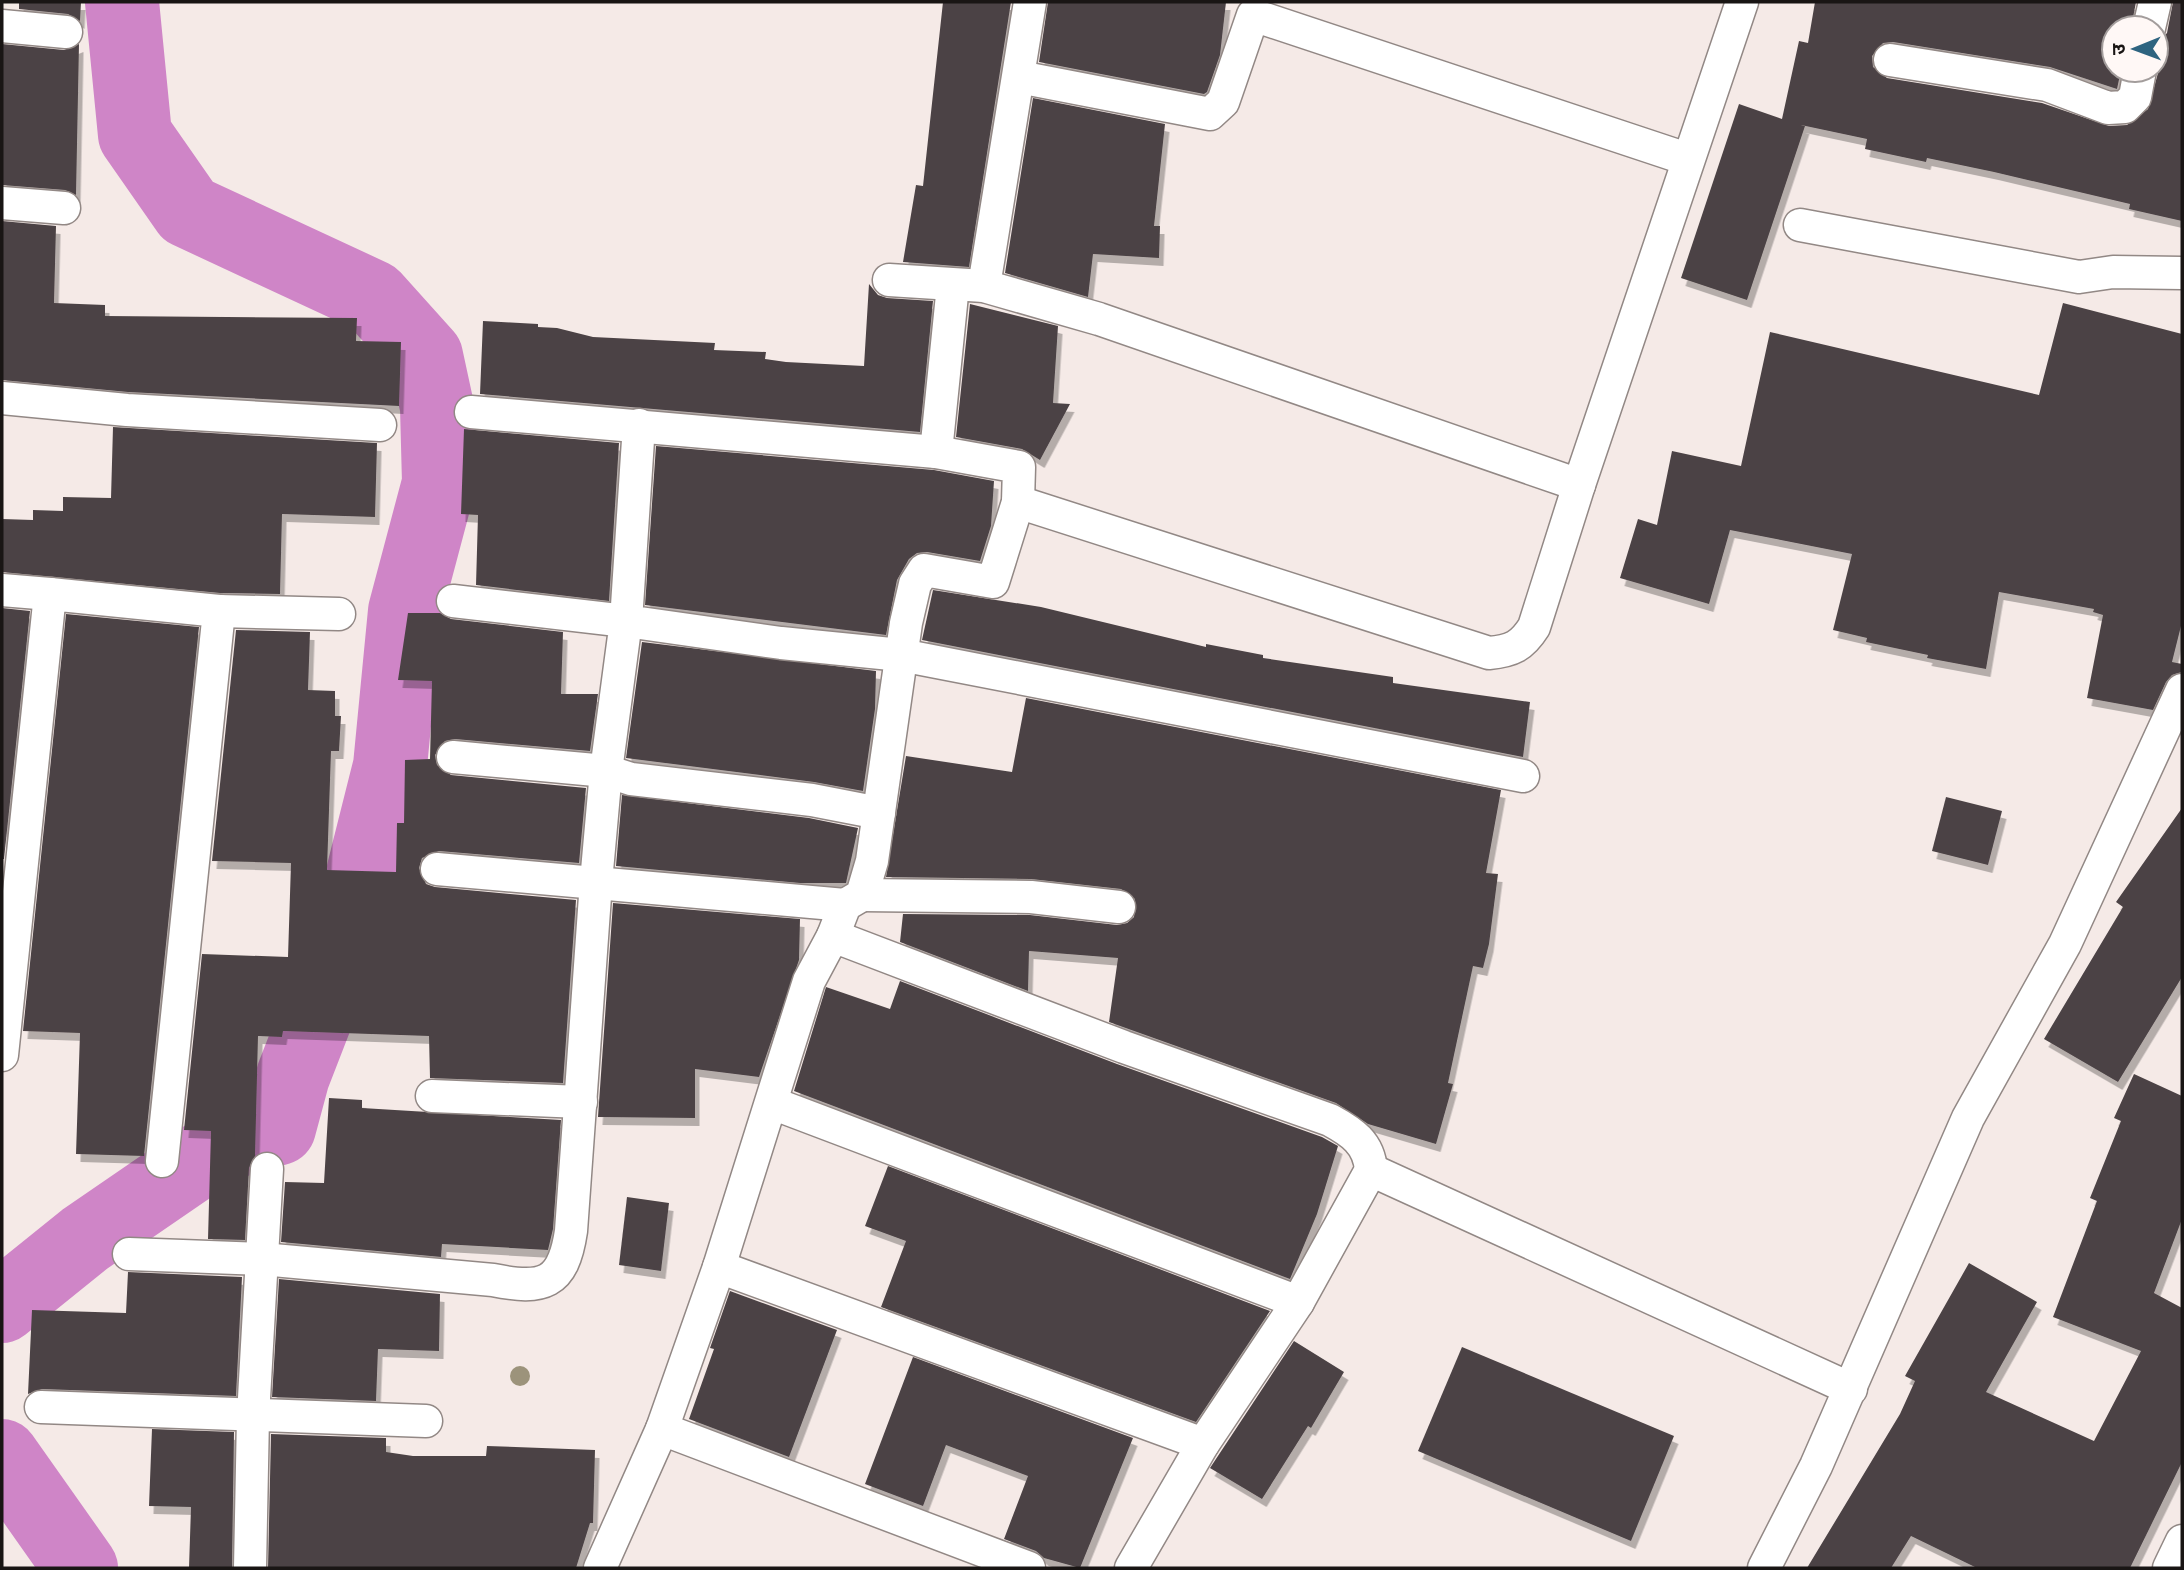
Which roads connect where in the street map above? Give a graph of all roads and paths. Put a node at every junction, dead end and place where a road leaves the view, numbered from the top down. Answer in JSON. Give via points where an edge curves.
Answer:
{"nodes":[{"id":1,"x":1030,"y":2,"type":"edge"},
{"id":2,"x":1742,"y":2,"type":"edge"},
{"id":3,"x":3,"y":18,"type":"edge"},
{"id":4,"x":66,"y":32,"type":"dead end"},
{"id":5,"x":1890,"y":60,"type":"dead end"},
{"id":6,"x":1019,"y":77,"type":"junction"},
{"id":7,"x":2137,"y":84,"type":"edge"},
{"id":8,"x":1687,"y":159,"type":"junction"},
{"id":9,"x":2,"y":203,"type":"edge"},
{"id":10,"x":64,"y":208,"type":"dead end"},
{"id":11,"x":1800,"y":225,"type":"dead end"},
{"id":12,"x":2182,"y":273,"type":"edge"},
{"id":13,"x":889,"y":280,"type":"dead end"},
{"id":14,"x":953,"y":285,"type":"junction"},
{"id":15,"x":984,"y":286,"type":"junction"},
{"id":16,"x":2,"y":398,"type":"edge"},
{"id":17,"x":471,"y":412,"type":"dead end"},
{"id":18,"x":380,"y":425,"type":"dead end"},
{"id":19,"x":639,"y":425,"type":"junction"},
{"id":20,"x":936,"y":452,"type":"junction"},
{"id":21,"x":1579,"y":485,"type":"junction"},
{"id":22,"x":1018,"y":502,"type":"junction"},
{"id":23,"x":2,"y":590,"type":"edge"},
{"id":24,"x":50,"y":594,"type":"junction"},
{"id":25,"x":453,"y":601,"type":"dead end"},
{"id":26,"x":219,"y":611,"type":"junction"},
{"id":27,"x":339,"y":614,"type":"dead end"},
{"id":28,"x":626,"y":621,"type":"junction"},
{"id":29,"x":901,"y":655,"type":"junction"},
{"id":30,"x":2182,"y":690,"type":"edge"},
{"id":31,"x":453,"y":757,"type":"dead end"},
{"id":32,"x":606,"y":771,"type":"junction"},
{"id":33,"x":1523,"y":775,"type":"dead end"},
{"id":34,"x":879,"y":813,"type":"junction"},
{"id":35,"x":437,"y":869,"type":"dead end"},
{"id":36,"x":12,"y":872,"type":"edge"},
{"id":37,"x":596,"y":882,"type":"junction"},
{"id":38,"x":853,"y":900,"type":"junction"},
{"id":39,"x":1119,"y":907,"type":"dead end"},
{"id":40,"x":833,"y":936,"type":"junction"},
{"id":41,"x":2,"y":1055,"type":"edge"},
{"id":42,"x":432,"y":1096,"type":"dead end"},
{"id":43,"x":581,"y":1102,"type":"junction"},
{"id":44,"x":772,"y":1103,"type":"junction"},
{"id":45,"x":162,"y":1161,"type":"dead end"},
{"id":46,"x":267,"y":1169,"type":"dead end"},
{"id":47,"x":1371,"y":1170,"type":"junction"},
{"id":48,"x":129,"y":1254,"type":"dead end"},
{"id":49,"x":262,"y":1259,"type":"junction"},
{"id":50,"x":719,"y":1268,"type":"junction"},
{"id":51,"x":1298,"y":1302,"type":"junction"},
{"id":52,"x":1851,"y":1389,"type":"junction"},
{"id":53,"x":41,"y":1407,"type":"dead end"},
{"id":54,"x":253,"y":1416,"type":"junction"},
{"id":55,"x":426,"y":1421,"type":"dead end"},
{"id":56,"x":662,"y":1429,"type":"junction"},
{"id":57,"x":1203,"y":1444,"type":"junction"},
{"id":58,"x":2182,"y":1541,"type":"edge"},
{"id":59,"x":250,"y":1568,"type":"edge"},
{"id":60,"x":600,"y":1568,"type":"edge"},
{"id":61,"x":1029,"y":1568,"type":"edge"},
{"id":62,"x":1131,"y":1568,"type":"edge"},
{"id":63,"x":1764,"y":1568,"type":"edge"},
{"id":64,"x":2169,"y":1568,"type":"edge"}],
"edges":[{"from":1,"to":6,"type":"street"},
{"from":2,"to":8,"type":"street"},
{"from":3,"to":4,"type":"street"},
{"from":5,"to":7,"type":"street","via":[[2047,85],[2108,108],[2124,107],[2135,96]]},
{"from":6,"to":8,"type":"street","via":[[1210,114],[1223,102],[1253,15]]},
{"from":6,"to":15,"type":"street"},
{"from":8,"to":21,"type":"street"},
{"from":9,"to":10,"type":"street"},
{"from":11,"to":12,"type":"street","via":[[2079,277],[2113,272]]},
{"from":13,"to":14,"type":"street"},
{"from":14,"to":15,"type":"street"},
{"from":14,"to":20,"type":"street"},
{"from":15,"to":21,"type":"street","via":[[1099,319]]},
{"from":16,"to":18,"type":"street"},
{"from":17,"to":19,"type":"street"},
{"from":19,"to":20,"type":"street"},
{"from":19,"to":28,"type":"street"},
{"from":20,"to":22,"type":"street","via":[[1019,467]]},
{"from":21,"to":22,"type":"street","via":[[1534,626],[1519,646],[1489,653]]},
{"from":22,"to":29,"type":"street","via":[[993,582],[924,570],[915,584]]},
{"from":23,"to":24,"type":"street"},
{"from":24,"to":26,"type":"street"},
{"from":24,"to":36,"type":"street"},
{"from":25,"to":28,"type":"street"},
{"from":26,"to":27,"type":"street"},
{"from":26,"to":45,"type":"street"},
{"from":28,"to":29,"type":"street"},
{"from":28,"to":32,"type":"street"},
{"from":29,"to":33,"type":"street"},
{"from":29,"to":34,"type":"street"},
{"from":30,"to":52,"type":"street","via":[[2065,944],[1968,1118]]},
{"from":31,"to":32,"type":"street"},
{"from":32,"to":34,"type":"street","via":[[631,779],[812,800]]},
{"from":32,"to":37,"type":"street"},
{"from":34,"to":38,"type":"street","via":[[872,861]]},
{"from":35,"to":37,"type":"street"},
{"from":36,"to":41,"type":"street"},
{"from":37,"to":38,"type":"street"},
{"from":37,"to":43,"type":"street"},
{"from":38,"to":39,"type":"street","via":[[1031,897]]},
{"from":38,"to":40,"type":"street"},
{"from":40,"to":44,"type":"street","via":[[809,981]]},
{"from":40,"to":47,"type":"street","via":[[1330,1120],[1365,1146]]},
{"from":42,"to":43,"type":"street"},
{"from":43,"to":49,"type":"street","via":[[568,1256],[560,1272],[545,1281],[519,1285]]},
{"from":44,"to":50,"type":"street"},
{"from":44,"to":51,"type":"street"},
{"from":46,"to":49,"type":"street"},
{"from":47,"to":51,"type":"street"},
{"from":47,"to":52,"type":"street"},
{"from":48,"to":49,"type":"street"},
{"from":49,"to":54,"type":"street"},
{"from":50,"to":56,"type":"street"},
{"from":50,"to":57,"type":"street"},
{"from":51,"to":57,"type":"street"},
{"from":52,"to":63,"type":"street"},
{"from":53,"to":54,"type":"street"},
{"from":54,"to":55,"type":"street"},
{"from":54,"to":59,"type":"street"},
{"from":56,"to":60,"type":"street"},
{"from":56,"to":61,"type":"street"},
{"from":57,"to":62,"type":"street"},
{"from":58,"to":64,"type":"street"}]}
